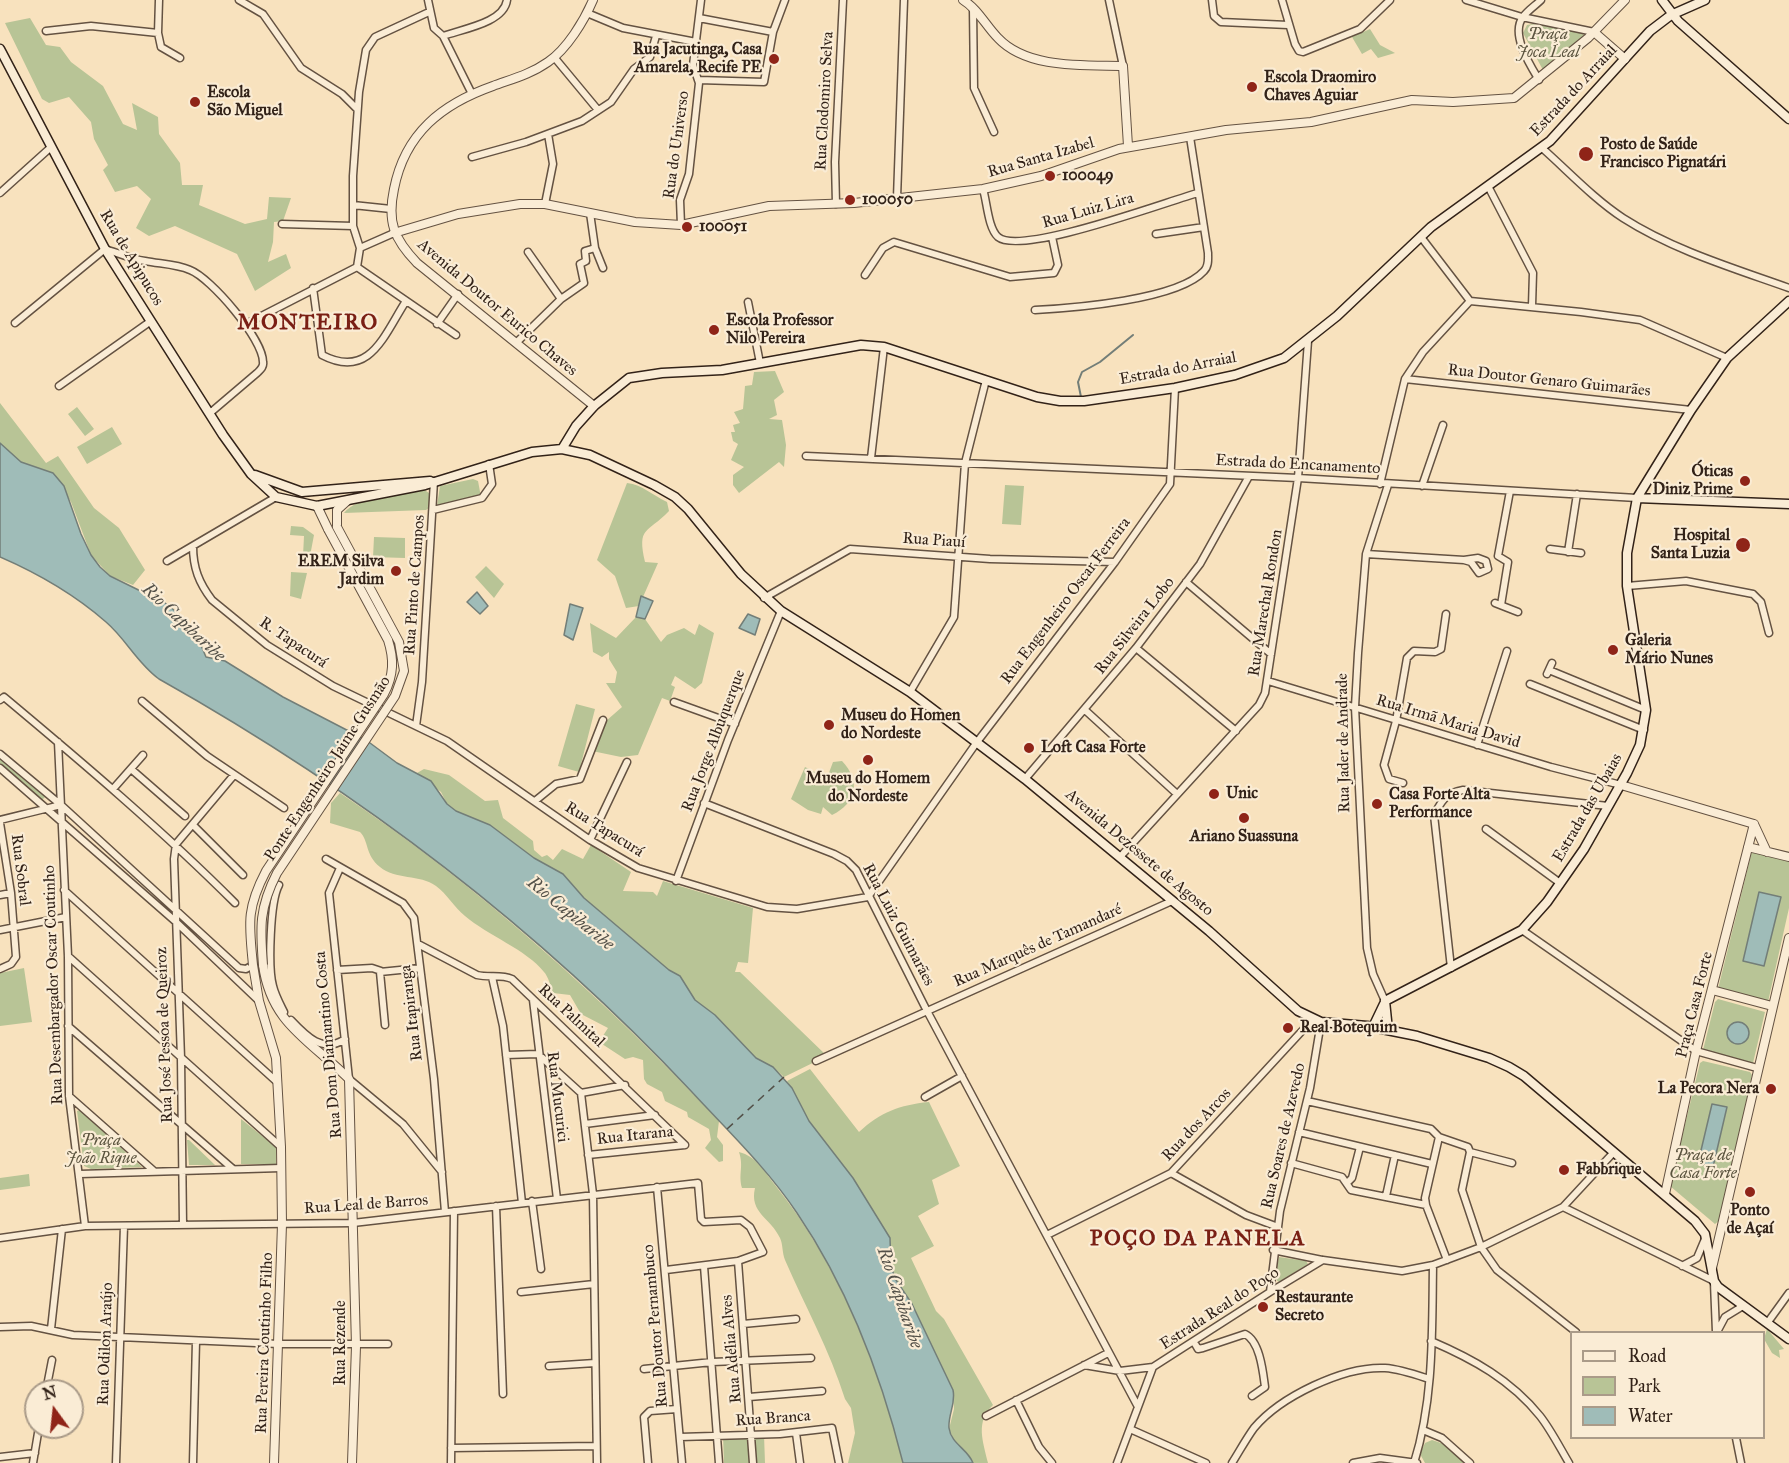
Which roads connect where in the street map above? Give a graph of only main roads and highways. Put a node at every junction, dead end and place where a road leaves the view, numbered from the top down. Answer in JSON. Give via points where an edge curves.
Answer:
{"nodes":[{"id":1,"x":1662,"y":0,"type":"edge"},
{"id":2,"x":1705,"y":0,"type":"edge"},
{"id":3,"x":1671,"y":15,"type":"junction"},
{"id":4,"x":0,"y":49,"type":"edge"},
{"id":5,"x":1789,"y":119,"type":"edge"},
{"id":6,"x":1789,"y":301,"type":"edge"},
{"id":7,"x":562,"y":449,"type":"junction"},
{"id":8,"x":251,"y":474,"type":"junction"},
{"id":9,"x":434,"y":482,"type":"junction"},
{"id":10,"x":369,"y":484,"type":"junction"},
{"id":11,"x":1637,"y":498,"type":"junction"},
{"id":12,"x":1789,"y":504,"type":"edge"},
{"id":13,"x":317,"y":506,"type":"junction"},
{"id":14,"x":1385,"y":1000,"type":"junction"},
{"id":15,"x":1374,"y":1027,"type":"junction"},
{"id":16,"x":1388,"y":1030,"type":"junction"},
{"id":17,"x":1789,"y":1339,"type":"edge"}],
"edges":[{"from":1,"to":3,"type":"main road"},
{"from":2,"to":3,"type":"main road","name":"Estrada do Arraial"},
{"from":3,"to":5,"type":"main road"},
{"from":3,"to":7,"type":"main road","name":"Estrada do Arraial","via":[[1650,31],[1542,148],[1448,214],[1308,341],[1284,358],[1257,369],[1175,388],[1060,401],[885,347],[861,345],[722,370],[629,378],[594,406]]},
{"from":4,"to":8,"type":"main road","name":"Rua de Apipucos","via":[[105,249]]},
{"from":6,"to":11,"type":"main road","name":"Estrada das Ubaias","via":[[1727,358]]},
{"from":7,"to":9,"type":"main road","name":"Avenida Dezessete de Agosto","via":[[532,452]]},
{"from":7,"to":15,"type":"main road","name":"Avenida Dezessete de Agosto","via":[[590,455],[675,497],[764,598],[910,692],[1026,779],[1209,931],[1298,1011],[1317,1021]]},
{"from":8,"to":10,"type":"main road","name":"Avenida Dezessete de Agosto","via":[[302,492]]},
{"from":8,"to":13,"type":"main road","name":"Avenida Dezessete de Agosto","via":[[276,497]]},
{"from":9,"to":10,"type":"main road","name":"Avenida Dezessete de Agosto"},
{"from":9,"to":13,"type":"main road","name":"Avenida Dezessete de Agosto"},
{"from":10,"to":13,"type":"main road"},
{"from":11,"to":12,"type":"main road","name":"Estrada do Encanamento"},
{"from":11,"to":14,"type":"main road","name":"Estrada das Ubaias","via":[[1627,554],[1627,586],[1646,710],[1644,730],[1621,785],[1584,849],[1547,903],[1522,930]]},
{"from":14,"to":15,"type":"main road"},
{"from":14,"to":16,"type":"main road","name":"Rua Jader de Andrade"},
{"from":15,"to":16,"type":"main road"},
{"from":16,"to":17,"type":"main road","via":[[1456,1047],[1524,1076],[1701,1227],[1714,1282]]}]}
